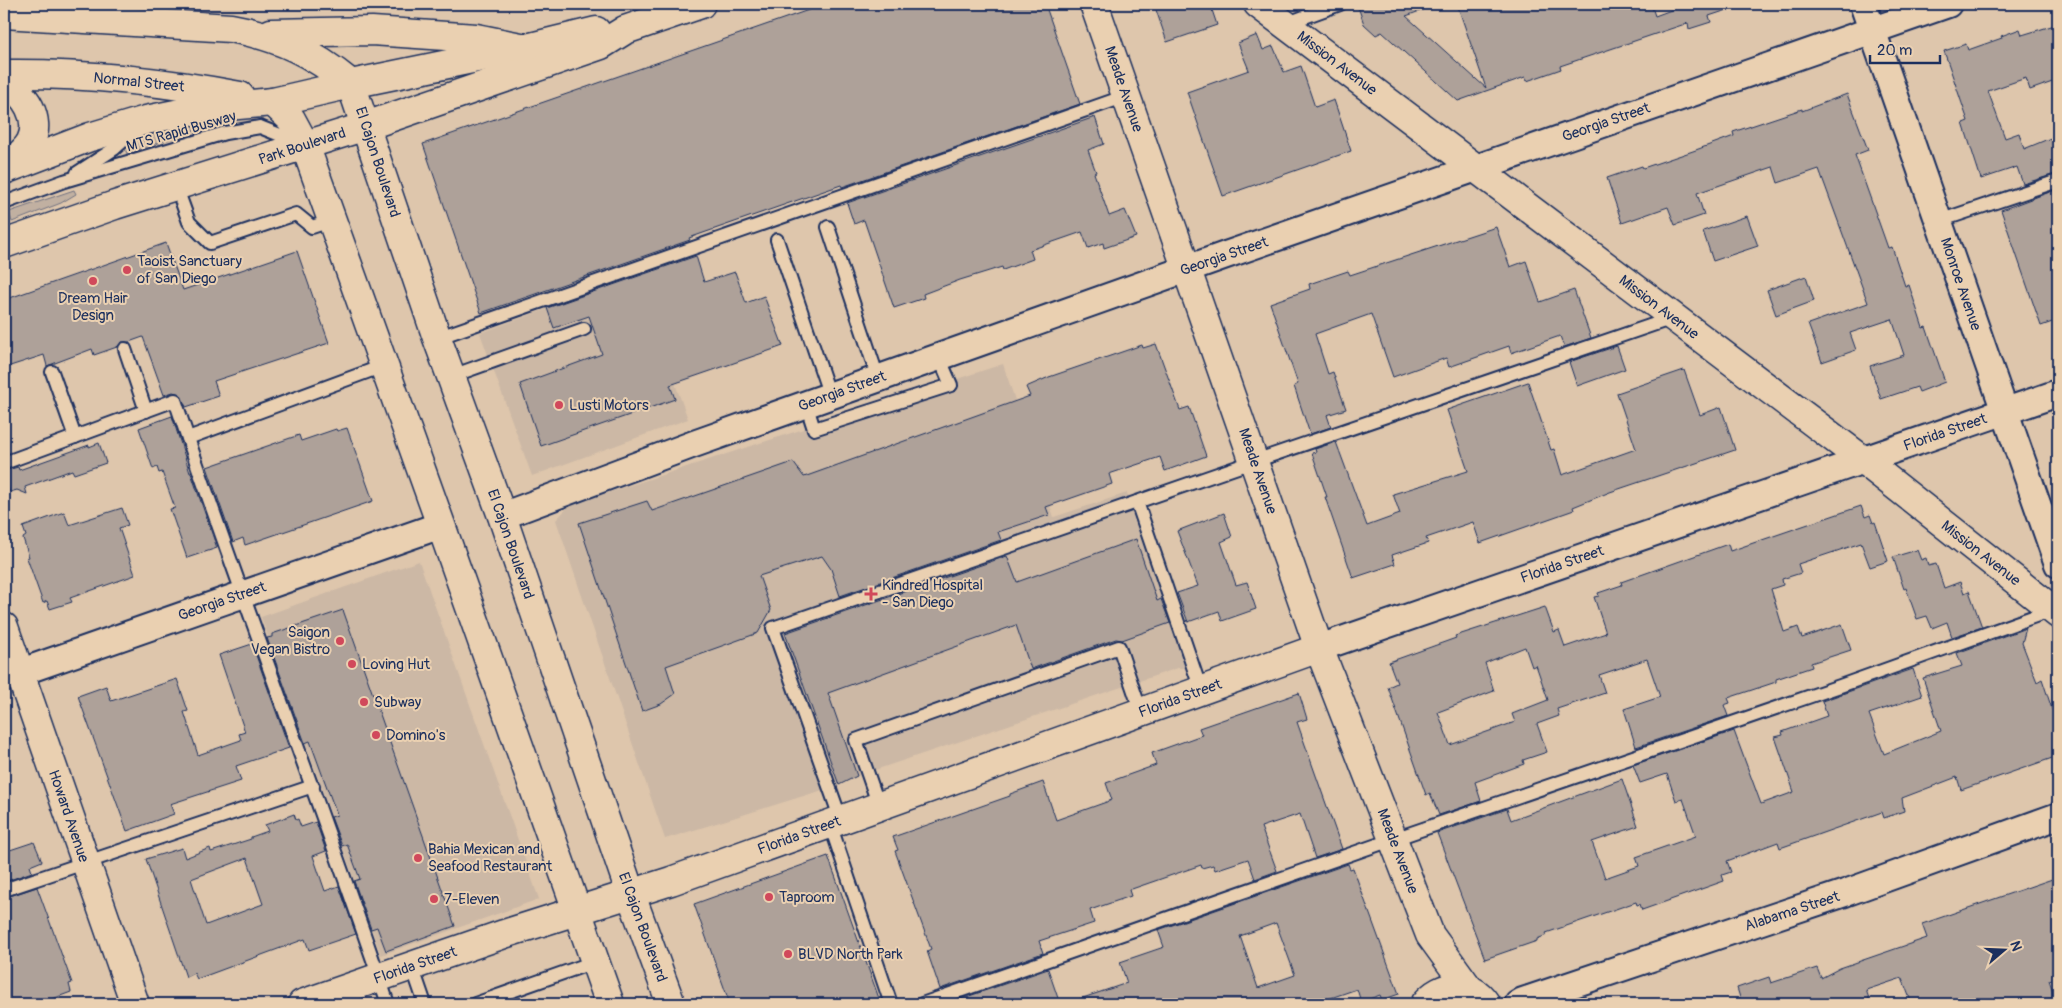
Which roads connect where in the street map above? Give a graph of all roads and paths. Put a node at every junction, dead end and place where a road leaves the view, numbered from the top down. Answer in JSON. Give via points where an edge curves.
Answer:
{"nodes":[{"id":1,"x":701,"y":4,"type":"edge"},
{"id":2,"x":1094,"y":4,"type":"edge"},
{"id":3,"x":1258,"y":4,"type":"edge"},
{"id":4,"x":1340,"y":4,"type":"edge"},
{"id":5,"x":1863,"y":4,"type":"edge"},
{"id":6,"x":1948,"y":4,"type":"edge"},
{"id":7,"x":665,"y":10,"type":"edge"},
{"id":8,"x":4,"y":14,"type":"edge"},
{"id":9,"x":1285,"y":24,"type":"junction"},
{"id":10,"x":626,"y":30,"type":"junction"},
{"id":11,"x":1873,"y":30,"type":"junction"},
{"id":12,"x":262,"y":33,"type":"junction"},
{"id":13,"x":526,"y":48,"type":"junction"},
{"id":14,"x":4,"y":74,"type":"edge"},
{"id":15,"x":351,"y":84,"type":"junction"},
{"id":16,"x":4,"y":85,"type":"edge"},
{"id":17,"x":1126,"y":96,"type":"junction"},
{"id":18,"x":273,"y":102,"type":"junction"},
{"id":19,"x":146,"y":120,"type":"junction"},
{"id":20,"x":366,"y":126,"type":"junction"},
{"id":21,"x":305,"y":145,"type":"junction"},
{"id":22,"x":1475,"y":167,"type":"junction"},
{"id":23,"x":4,"y":169,"type":"edge"},
{"id":24,"x":64,"y":181,"type":"junction"},
{"id":25,"x":2058,"y":181,"type":"edge"},
{"id":26,"x":176,"y":186,"type":"junction"},
{"id":27,"x":4,"y":203,"type":"edge"},
{"id":28,"x":333,"y":220,"type":"junction"},
{"id":29,"x":1938,"y":222,"type":"junction"},
{"id":30,"x":828,"y":226,"type":"dead end"},
{"id":31,"x":777,"y":240,"type":"dead end"},
{"id":32,"x":4,"y":244,"type":"edge"},
{"id":33,"x":1187,"y":269,"type":"junction"},
{"id":34,"x":1673,"y":318,"type":"junction"},
{"id":35,"x":584,"y":329,"type":"dead end"},
{"id":36,"x":437,"y":338,"type":"junction"},
{"id":37,"x":125,"y":349,"type":"dead end"},
{"id":38,"x":939,"y":357,"type":"junction"},
{"id":39,"x":383,"y":366,"type":"junction"},
{"id":40,"x":52,"y":372,"type":"dead end"},
{"id":41,"x":452,"y":376,"type":"junction"},
{"id":42,"x":878,"y":378,"type":"junction"},
{"id":43,"x":2058,"y":393,"type":"edge"},
{"id":44,"x":830,"y":396,"type":"junction"},
{"id":45,"x":806,"y":404,"type":"junction"},
{"id":46,"x":146,"y":411,"type":"junction"},
{"id":47,"x":2006,"y":411,"type":"junction"},
{"id":48,"x":75,"y":437,"type":"junction"},
{"id":49,"x":188,"y":438,"type":"junction"},
{"id":50,"x":1863,"y":460,"type":"junction"},
{"id":51,"x":1255,"y":461,"type":"junction"},
{"id":52,"x":4,"y":463,"type":"edge"},
{"id":53,"x":1137,"y":502,"type":"junction"},
{"id":54,"x":502,"y":516,"type":"junction"},
{"id":55,"x":441,"y":524,"type":"junction"},
{"id":56,"x":2058,"y":564,"type":"edge"},
{"id":57,"x":241,"y":594,"type":"junction"},
{"id":58,"x":2056,"y":611,"type":"edge"},
{"id":59,"x":4,"y":627,"type":"edge"},
{"id":60,"x":1319,"y":648,"type":"junction"},
{"id":61,"x":12,"y":675,"type":"edge"},
{"id":62,"x":1201,"y":690,"type":"junction"},
{"id":63,"x":1141,"y":712,"type":"junction"},
{"id":64,"x":313,"y":786,"type":"junction"},
{"id":65,"x":879,"y":806,"type":"junction"},
{"id":66,"x":2058,"y":816,"type":"edge"},
{"id":67,"x":835,"y":822,"type":"junction"},
{"id":68,"x":1394,"y":839,"type":"junction"},
{"id":69,"x":86,"y":863,"type":"junction"},
{"id":70,"x":4,"y":890,"type":"edge"},
{"id":71,"x":631,"y":894,"type":"junction"},
{"id":72,"x":576,"y":912,"type":"junction"},
{"id":73,"x":1430,"y":935,"type":"junction"},
{"id":74,"x":594,"y":962,"type":"junction"},
{"id":75,"x":412,"y":966,"type":"junction"},
{"id":76,"x":379,"y":977,"type":"junction"},
{"id":77,"x":1478,"y":996,"type":"edge"},
{"id":78,"x":1428,"y":1001,"type":"edge"},
{"id":79,"x":1521,"y":1002,"type":"edge"},
{"id":80,"x":135,"y":1004,"type":"edge"},
{"id":81,"x":302,"y":1004,"type":"edge"},
{"id":82,"x":388,"y":1004,"type":"edge"},
{"id":83,"x":425,"y":1004,"type":"edge"},
{"id":84,"x":474,"y":1004,"type":"edge"},
{"id":85,"x":610,"y":1004,"type":"edge"},
{"id":86,"x":671,"y":1004,"type":"edge"},
{"id":87,"x":892,"y":1004,"type":"edge"},
{"id":88,"x":922,"y":1004,"type":"edge"}],
"edges":[{"from":1,"to":7,"type":"main road","name":"Park Boulevard"},
{"from":2,"to":17,"type":"main road","name":"Meade Avenue"},
{"from":3,"to":9,"type":"main road","name":"Mission Avenue"},
{"from":4,"to":9,"type":"lane"},
{"from":5,"to":11,"type":"street","name":"Monroe Avenue"},
{"from":6,"to":11,"type":"street","name":"Georgia Street"},
{"from":7,"to":10,"type":"main road","name":"Park Boulevard"},
{"from":8,"to":12,"type":"main road","via":[[232,28]]},
{"from":9,"to":22,"type":"main road","name":"Mission Avenue"},
{"from":10,"to":13,"type":"main road","name":"Park Boulevard","via":[[596,31]]},
{"from":10,"to":20,"type":"main road","name":"Park Boulevard","via":[[601,45]]},
{"from":11,"to":22,"type":"street","name":"Georgia Street"},
{"from":11,"to":29,"type":"street","name":"Monroe Avenue"},
{"from":12,"to":13,"type":"main road","via":[[363,30],[476,38]]},
{"from":12,"to":15,"type":"main road","via":[[309,53]]},
{"from":13,"to":15,"type":"main road","name":"Park Boulevard"},
{"from":14,"to":18,"type":"main road","name":"Normal Street","via":[[57,73],[212,91]]},
{"from":15,"to":18,"type":"main road","name":"Park Boulevard"},
{"from":15,"to":20,"type":"main road","name":"El Cajon Boulevard"},
{"from":16,"to":23,"type":"main road","via":[[12,87],[29,106],[35,124],[31,142]]},
{"from":17,"to":33,"type":"main road","name":"Meade Avenue"},
{"from":17,"to":36,"type":"lane"},
{"from":18,"to":19,"type":"main road","name":"Park Boulevard","via":[[205,108]]},
{"from":18,"to":21,"type":"main road","via":[[291,120]]},
{"from":19,"to":23,"type":"main road","name":"Park Boulevard"},
{"from":19,"to":24,"type":"lane","name":"MTS Rapid Busway","via":[[114,149]]},
{"from":20,"to":21,"type":"main road","name":"Park Boulevard"},
{"from":20,"to":36,"type":"main road","name":"El Cajon Boulevard"},
{"from":21,"to":24,"type":"lane","name":"MTS Rapid Busway","via":[[260,127],[225,133]]},
{"from":21,"to":26,"type":"main road","name":"Park Boulevard"},
{"from":21,"to":28,"type":"main road"},
{"from":22,"to":33,"type":"street","name":"Georgia Street"},
{"from":22,"to":34,"type":"main road","name":"Mission Avenue"},
{"from":24,"to":27,"type":"lane","name":"MTS Rapid Busway"},
{"from":25,"to":29,"type":"lane"},
{"from":26,"to":28,"type":"lane","via":[[189,222],[210,243],[296,214],[312,227]]},
{"from":26,"to":32,"type":"main road","name":"Park Boulevard"},
{"from":28,"to":39,"type":"main road"},
{"from":29,"to":47,"type":"street","name":"Monroe Avenue"},
{"from":30,"to":42,"type":"lane"},
{"from":31,"to":44,"type":"lane"},
{"from":33,"to":38,"type":"street","name":"Georgia Street"},
{"from":33,"to":51,"type":"main road","name":"Meade Avenue"},
{"from":34,"to":50,"type":"main road","name":"Mission Avenue"},
{"from":34,"to":51,"type":"lane"},
{"from":35,"to":41,"type":"lane"},
{"from":36,"to":41,"type":"main road","name":"El Cajon Boulevard"},
{"from":37,"to":46,"type":"lane"},
{"from":38,"to":42,"type":"street","name":"Georgia Street"},
{"from":38,"to":45,"type":"lane","via":[[951,385],[814,429]]},
{"from":39,"to":49,"type":"lane"},
{"from":39,"to":55,"type":"main road"},
{"from":40,"to":48,"type":"lane"},
{"from":41,"to":54,"type":"main road","name":"El Cajon Boulevard"},
{"from":42,"to":44,"type":"street","name":"Georgia Street"},
{"from":43,"to":47,"type":"street","name":"Florida Street"},
{"from":44,"to":45,"type":"street","name":"Georgia Street"},
{"from":45,"to":54,"type":"street","name":"Georgia Street"},
{"from":46,"to":48,"type":"lane"},
{"from":46,"to":49,"type":"lane","via":[[175,400]]},
{"from":47,"to":50,"type":"street","name":"Florida Street"},
{"from":47,"to":56,"type":"street","name":"Monroe Avenue"},
{"from":48,"to":52,"type":"lane"},
{"from":49,"to":57,"type":"lane"},
{"from":50,"to":58,"type":"main road","name":"Mission Avenue"},
{"from":50,"to":60,"type":"street","name":"Florida Street"},
{"from":51,"to":53,"type":"lane"},
{"from":51,"to":60,"type":"main road","name":"Meade Avenue"},
{"from":53,"to":62,"type":"lane"},
{"from":53,"to":67,"type":"lane","via":[[773,628]]},
{"from":54,"to":71,"type":"main road","name":"El Cajon Boulevard"},
{"from":55,"to":57,"type":"street","name":"Georgia Street"},
{"from":55,"to":72,"type":"main road"},
{"from":57,"to":61,"type":"street","name":"Georgia Street"},
{"from":57,"to":64,"type":"lane"},
{"from":58,"to":68,"type":"lane"},
{"from":59,"to":61,"type":"main road","name":"Howard Avenue"},
{"from":60,"to":62,"type":"main road","name":"Florida Street"},
{"from":60,"to":68,"type":"main road","name":"Meade Avenue"},
{"from":61,"to":69,"type":"main road","name":"Howard Avenue"},
{"from":62,"to":63,"type":"main road","name":"Florida Street"},
{"from":63,"to":65,"type":"main road","name":"Florida Street"},
{"from":63,"to":65,"type":"lane","via":[[1119,647],[856,740]]},
{"from":64,"to":69,"type":"lane"},
{"from":64,"to":76,"type":"lane"},
{"from":65,"to":67,"type":"main road","name":"Florida Street"},
{"from":66,"to":79,"type":"street","name":"Alabama Street","via":[[1845,893]]},
{"from":67,"to":71,"type":"main road","name":"Florida Street"},
{"from":67,"to":87,"type":"lane"},
{"from":68,"to":73,"type":"main road","name":"Meade Avenue"},
{"from":68,"to":88,"type":"lane"},
{"from":69,"to":70,"type":"lane"},
{"from":69,"to":80,"type":"main road","name":"Howard Avenue"},
{"from":71,"to":72,"type":"main road","name":"Florida Street"},
{"from":71,"to":86,"type":"main road","name":"El Cajon Boulevard"},
{"from":72,"to":74,"type":"main road"},
{"from":72,"to":75,"type":"main road","name":"Florida Street"},
{"from":73,"to":77,"type":"main road","name":"Meade Avenue"},
{"from":73,"to":78,"type":"main road","name":"Meade Avenue"},
{"from":74,"to":84,"type":"lane"},
{"from":74,"to":85,"type":"main road"},
{"from":75,"to":76,"type":"main road","name":"Florida Street"},
{"from":75,"to":83,"type":"lane"},
{"from":76,"to":81,"type":"main road","name":"Florida Street"},
{"from":76,"to":82,"type":"lane"},
{"from":77,"to":78,"type":"main road","via":[[1453,986]]},
{"from":77,"to":79,"type":"street","name":"Alabama Street"}]}
